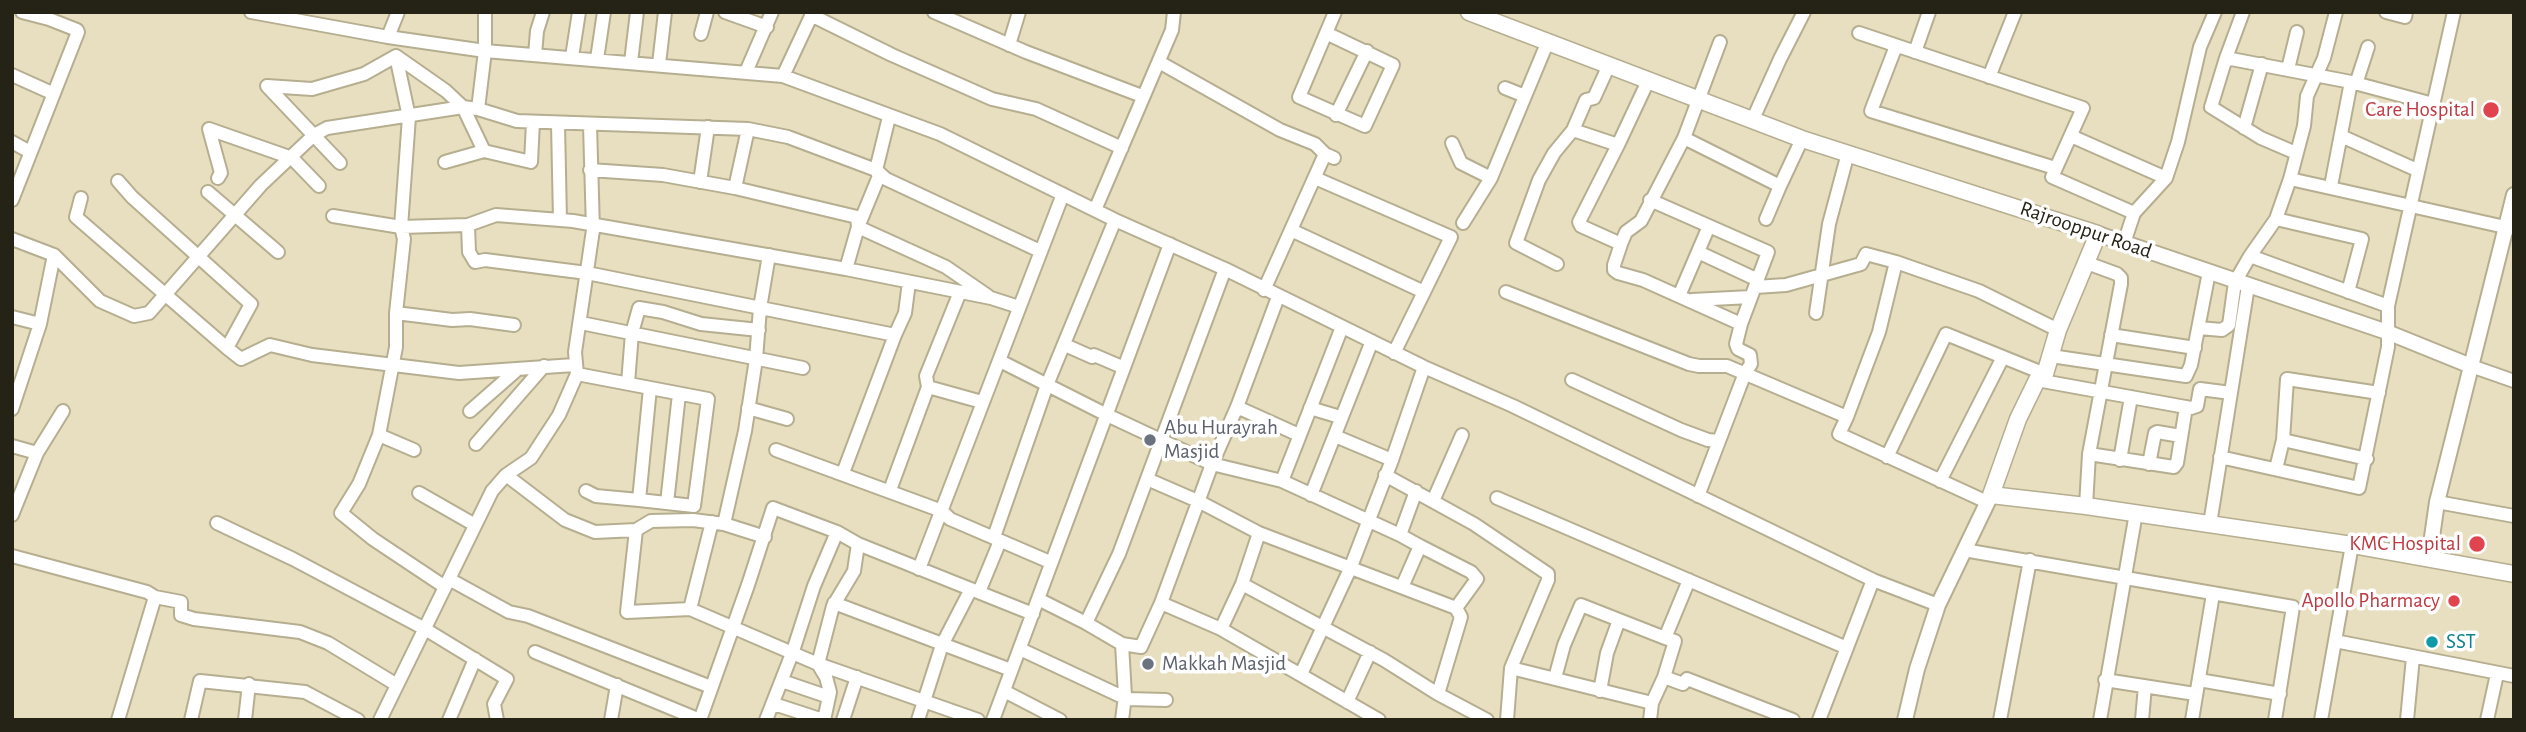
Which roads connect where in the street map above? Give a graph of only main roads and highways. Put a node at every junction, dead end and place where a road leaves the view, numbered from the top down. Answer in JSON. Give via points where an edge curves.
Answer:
{"nodes":[{"id":1,"x":1469,"y":12,"type":"edge"},
{"id":2,"x":2514,"y":574,"type":"edge"}],
"edges":[{"from":1,"to":2,"type":"main road","name":"Rajrooppur Road","via":[[1802,139],[2098,234],[2051,356],[2018,419],[1989,499],[2136,513]]}]}
